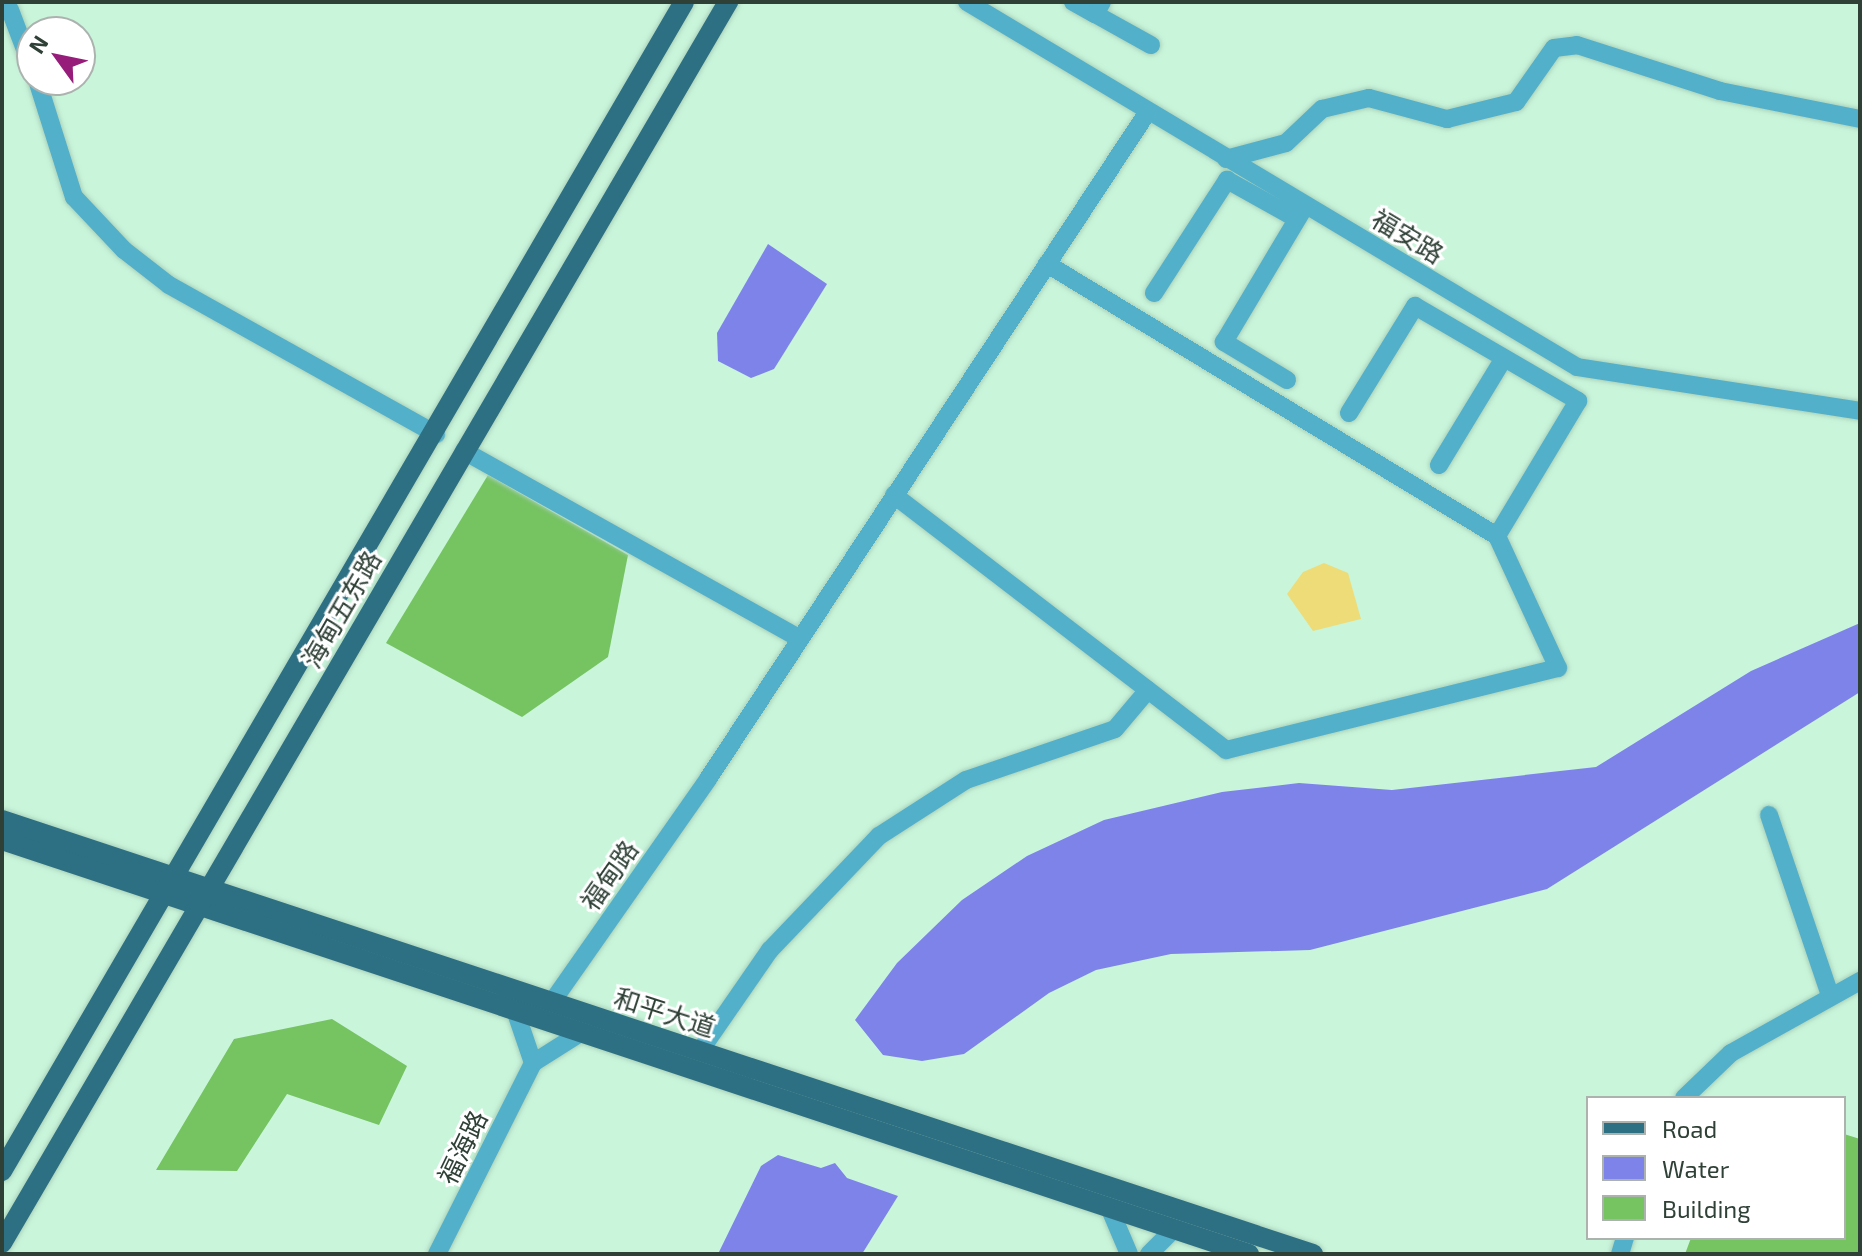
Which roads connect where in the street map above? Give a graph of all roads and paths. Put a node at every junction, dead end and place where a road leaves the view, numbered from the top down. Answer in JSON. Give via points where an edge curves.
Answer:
{"nodes":[{"id":1,"x":684,"y":2,"type":"edge"},
{"id":2,"x":728,"y":2,"type":"edge"},
{"id":3,"x":967,"y":2,"type":"edge"},
{"id":4,"x":1073,"y":2,"type":"edge"},
{"id":5,"x":1099,"y":8,"type":"edge"},
{"id":6,"x":1151,"y":45,"type":"dead end"},
{"id":7,"x":42,"y":96,"type":"edge"},
{"id":8,"x":1147,"y":113,"type":"junction"},
{"id":9,"x":1860,"y":119,"type":"edge"},
{"id":10,"x":1226,"y":159,"type":"junction"},
{"id":11,"x":1301,"y":212,"type":"junction"},
{"id":12,"x":1047,"y":264,"type":"junction"},
{"id":13,"x":1154,"y":293,"type":"dead end"},
{"id":14,"x":1504,"y":358,"type":"junction"},
{"id":15,"x":1287,"y":380,"type":"dead end"},
{"id":16,"x":1860,"y":411,"type":"edge"},
{"id":17,"x":1349,"y":413,"type":"dead end"},
{"id":18,"x":436,"y":434,"type":"junction"},
{"id":19,"x":464,"y":451,"type":"junction"},
{"id":20,"x":1439,"y":465,"type":"dead end"},
{"id":21,"x":894,"y":495,"type":"junction"},
{"id":22,"x":1497,"y":536,"type":"junction"},
{"id":23,"x":800,"y":639,"type":"junction"},
{"id":24,"x":1148,"y":690,"type":"junction"},
{"id":25,"x":1769,"y":815,"type":"dead end"},
{"id":26,"x":2,"y":820,"type":"edge"},
{"id":27,"x":2,"y":840,"type":"edge"},
{"id":28,"x":173,"y":885,"type":"junction"},
{"id":29,"x":210,"y":886,"type":"junction"},
{"id":30,"x":197,"y":902,"type":"junction"},
{"id":31,"x":1860,"y":981,"type":"edge"},
{"id":32,"x":1830,"y":995,"type":"junction"},
{"id":33,"x":552,"y":1002,"type":"junction"},
{"id":34,"x":515,"y":1010,"type":"junction"},
{"id":35,"x":582,"y":1032,"type":"junction"},
{"id":36,"x":700,"y":1051,"type":"junction"},
{"id":37,"x":533,"y":1063,"type":"junction"},
{"id":38,"x":1686,"y":1096,"type":"edge"},
{"id":39,"x":2,"y":1171,"type":"edge"},
{"id":40,"x":1109,"y":1207,"type":"junction"},
{"id":41,"x":1174,"y":1229,"type":"junction"},
{"id":42,"x":2,"y":1245,"type":"edge"},
{"id":43,"x":15,"y":1254,"type":"edge"},
{"id":44,"x":437,"y":1254,"type":"edge"},
{"id":45,"x":1129,"y":1254,"type":"edge"},
{"id":46,"x":1149,"y":1254,"type":"edge"},
{"id":47,"x":1249,"y":1254,"type":"edge"},
{"id":48,"x":1313,"y":1254,"type":"edge"}],
"edges":[{"from":1,"to":18,"type":"main road","name":"海甸五东路"},
{"from":2,"to":19,"type":"main road","name":"海甸五东路"},
{"from":3,"to":8,"type":"street","name":"福安路"},
{"from":4,"to":5,"type":"street"},
{"from":5,"to":6,"type":"street"},
{"from":7,"to":18,"type":"street","via":[[74,197],[124,250],[169,285]]},
{"from":8,"to":10,"type":"street","name":"福安路"},
{"from":8,"to":12,"type":"street","name":"福甸路"},
{"from":9,"to":10,"type":"street","via":[[1720,91],[1577,45],[1554,48],[1516,102],[1447,119],[1369,98],[1322,109],[1286,143]]},
{"from":10,"to":11,"type":"street","name":"福安路"},
{"from":11,"to":13,"type":"street","via":[[1227,180]]},
{"from":11,"to":15,"type":"street","via":[[1224,342]]},
{"from":11,"to":16,"type":"street","name":"福安路","via":[[1577,367]]},
{"from":12,"to":21,"type":"street","name":"福甸路"},
{"from":12,"to":22,"type":"street"},
{"from":14,"to":17,"type":"street","via":[[1415,306]]},
{"from":14,"to":20,"type":"street"},
{"from":14,"to":22,"type":"street","via":[[1578,401]]},
{"from":18,"to":28,"type":"main road","name":"海甸五东路"},
{"from":19,"to":23,"type":"street"},
{"from":19,"to":29,"type":"main road","name":"海甸五东路"},
{"from":21,"to":23,"type":"street","name":"福甸路"},
{"from":21,"to":24,"type":"street"},
{"from":22,"to":24,"type":"street","via":[[1558,668],[1226,750]]},
{"from":23,"to":33,"type":"street","name":"福甸路"},
{"from":24,"to":36,"type":"street","via":[[1115,729],[966,780],[879,836],[770,950],[726,1005]]},
{"from":25,"to":32,"type":"street"},
{"from":26,"to":28,"type":"main road","name":"和平大道"},
{"from":27,"to":28,"type":"main road","name":"和平大道"},
{"from":28,"to":29,"type":"main road","name":"和平大道"},
{"from":28,"to":30,"type":"main road","name":"和平大道"},
{"from":28,"to":39,"type":"main road","name":"海甸五东路"},
{"from":29,"to":30,"type":"main road","name":"海甸五东路"},
{"from":29,"to":33,"type":"main road","name":"和平大道"},
{"from":30,"to":34,"type":"main road","name":"和平大道"},
{"from":30,"to":42,"type":"main road","name":"海甸五东路"},
{"from":31,"to":32,"type":"street"},
{"from":32,"to":38,"type":"street","via":[[1731,1053]]},
{"from":33,"to":36,"type":"main road","name":"和平大道"},
{"from":34,"to":35,"type":"main road","name":"和平大道"},
{"from":34,"to":37,"type":"street"},
{"from":35,"to":37,"type":"street"},
{"from":35,"to":40,"type":"main road","name":"和平大道"},
{"from":36,"to":48,"type":"main road","name":"和平大道"},
{"from":37,"to":44,"type":"street","name":"福海路"},
{"from":40,"to":41,"type":"main road","name":"和平大道"},
{"from":40,"to":45,"type":"street"},
{"from":41,"to":46,"type":"street"},
{"from":41,"to":47,"type":"main road","name":"和平大道"},
{"from":42,"to":43,"type":"street"}]}
